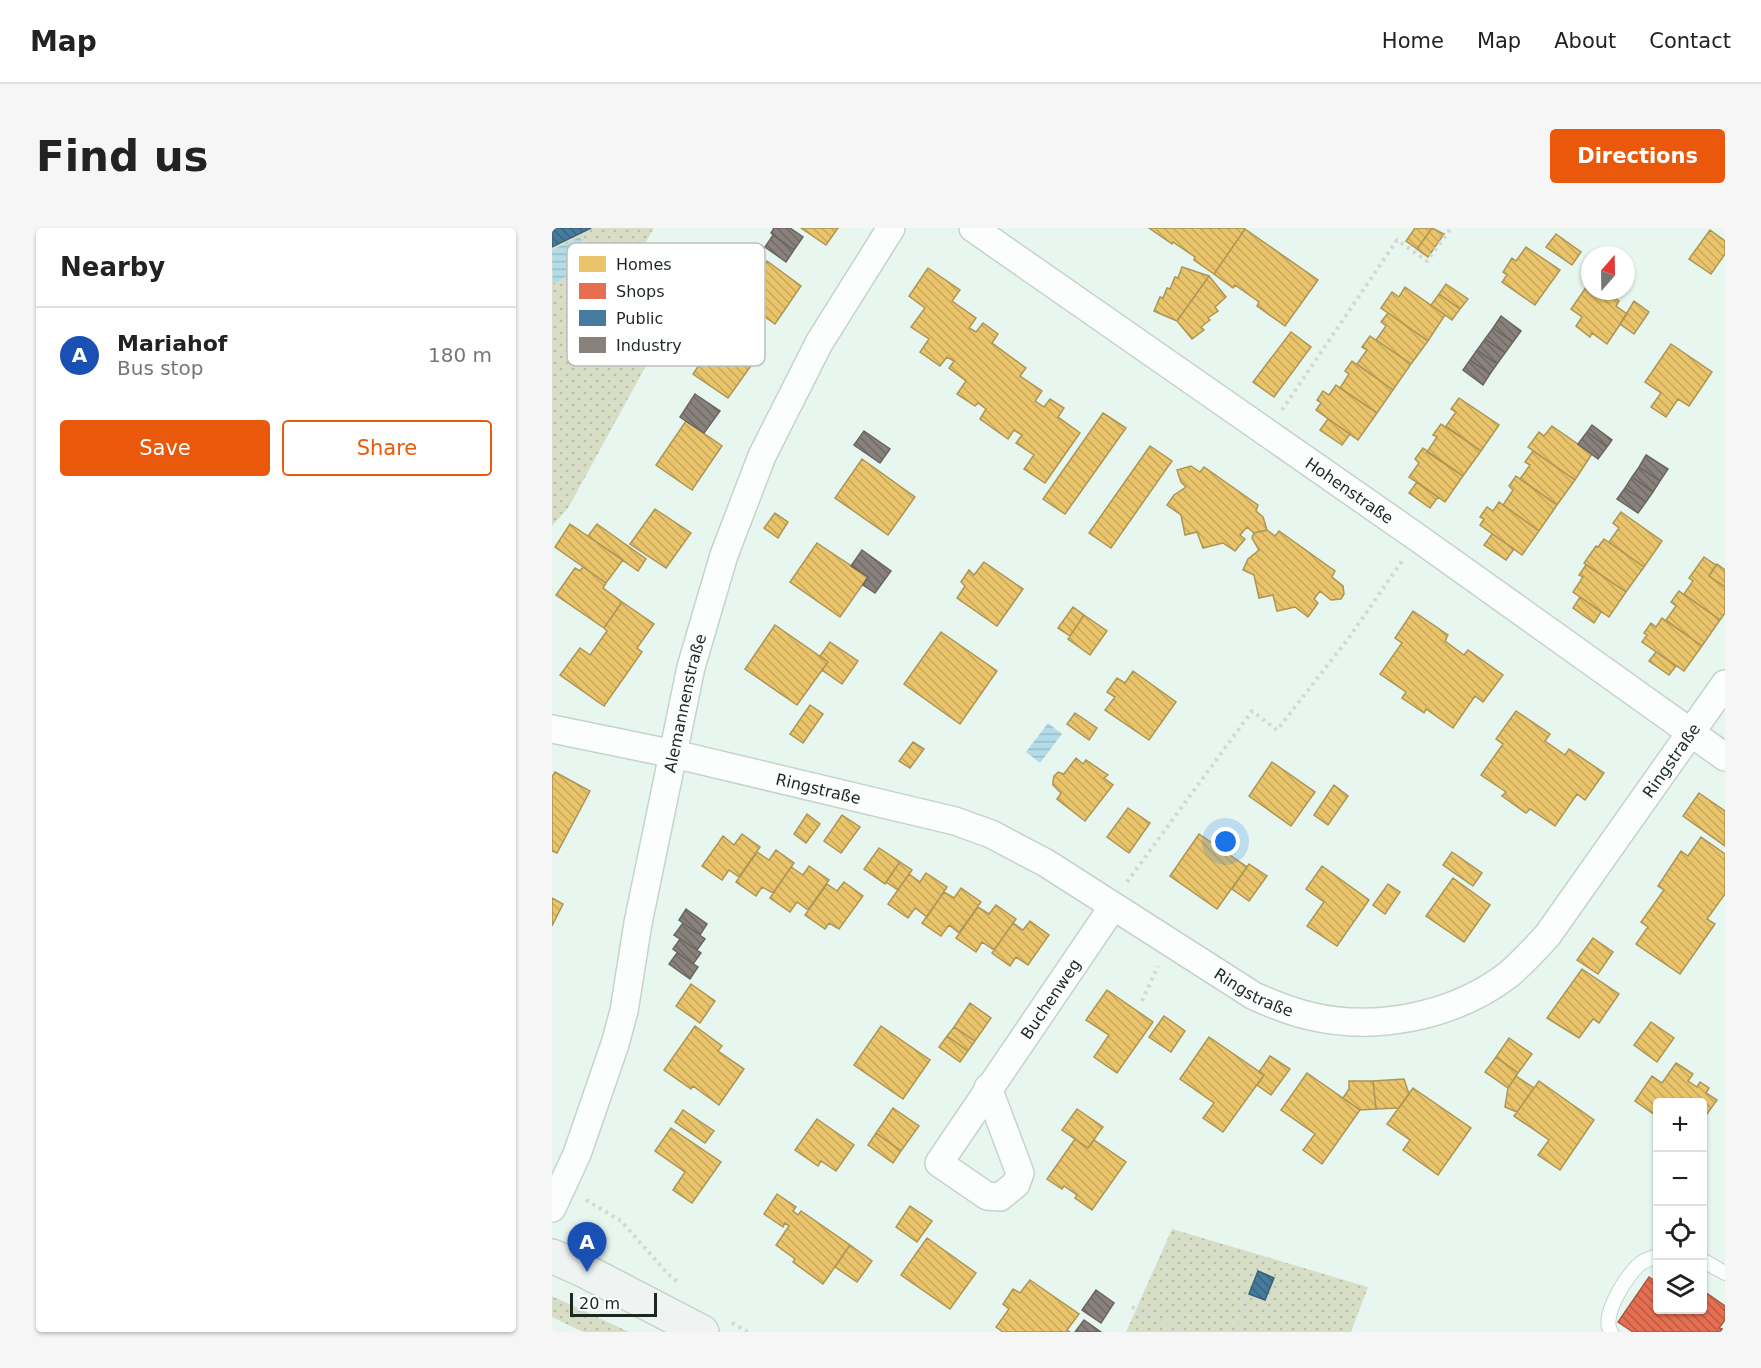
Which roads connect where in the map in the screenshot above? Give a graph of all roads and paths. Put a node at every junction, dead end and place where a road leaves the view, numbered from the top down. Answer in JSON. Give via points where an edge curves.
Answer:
{"nodes":[{"id":1,"x":891,"y":228,"type":"edge"},
{"id":2,"x":973,"y":228,"type":"edge"},
{"id":3,"x":1451,"y":228,"type":"edge"},
{"id":4,"x":1266,"y":433,"type":"junction"},
{"id":5,"x":1418,"y":538,"type":"junction"},
{"id":6,"x":1725,"y":684,"type":"edge"},
{"id":7,"x":552,"y":729,"type":"edge"},
{"id":8,"x":1691,"y":732,"type":"junction"},
{"id":9,"x":674,"y":754,"type":"junction"},
{"id":10,"x":1725,"y":757,"type":"edge"},
{"id":11,"x":1113,"y":908,"type":"junction"},
{"id":12,"x":1169,"y":943,"type":"junction"},
{"id":13,"x":1142,"y":1001,"type":"dead end"},
{"id":14,"x":988,"y":1088,"type":"dead end"},
{"id":15,"x":557,"y":1196,"type":"edge"},
{"id":16,"x":552,"y":1256,"type":"edge"},
{"id":17,"x":1653,"y":1258,"type":"edge"},
{"id":18,"x":1707,"y":1263,"type":"edge"},
{"id":19,"x":1725,"y":1273,"type":"edge"},
{"id":20,"x":686,"y":1288,"type":"dead end"},
{"id":21,"x":1248,"y":1300,"type":"dead end"},
{"id":22,"x":1132,"y":1307,"type":"dead end"},
{"id":23,"x":716,"y":1327,"type":"edge"},
{"id":24,"x":748,"y":1332,"type":"edge"},
{"id":25,"x":1186,"y":1332,"type":"edge"},
{"id":26,"x":1237,"y":1332,"type":"edge"},
{"id":27,"x":1611,"y":1332,"type":"edge"}],
"edges":[{"from":1,"to":9,"type":"street","name":"Alemannenstraße","via":[[819,343],[762,456],[724,555],[692,667]]},
{"from":2,"to":4,"type":"street","name":"Hohenstraße"},
{"from":3,"to":4,"type":"path","via":[[1426,261],[1398,240]]},
{"from":4,"to":5,"type":"street","name":"Hohenstraße"},
{"from":5,"to":8,"type":"street","name":"Hohenstraße"},
{"from":5,"to":11,"type":"path","via":[[1278,730],[1252,711],[1121,890]]},
{"from":6,"to":8,"type":"street","name":"Ringstraße"},
{"from":7,"to":9,"type":"street","name":"Ringstraße"},
{"from":8,"to":10,"type":"street","name":"Hohenstraße"},
{"from":8,"to":12,"type":"street","name":"Ringstraße","via":[[1547,936],[1508,975],[1444,1010],[1363,1022],[1310,1016],[1254,996]]},
{"from":9,"to":11,"type":"street","name":"Ringstraße","via":[[955,821],[991,834],[1046,863]]},
{"from":9,"to":15,"type":"street","name":"Alemannenstraße","via":[[638,923],[624,1011],[581,1143]]},
{"from":11,"to":12,"type":"street","name":"Ringstraße"},
{"from":11,"to":14,"type":"street","name":"Buchenweg"},
{"from":12,"to":13,"type":"path"},
{"from":15,"to":20,"type":"path","via":[[621,1221],[668,1274]]},
{"from":16,"to":23,"type":"main road"},
{"from":17,"to":27,"type":"lane","via":[[1640,1263],[1624,1284],[1608,1315]]},
{"from":18,"to":19,"type":"lane"},
{"from":21,"to":26,"type":"path"},
{"from":22,"to":25,"type":"path"},
{"from":23,"to":24,"type":"path"}]}
